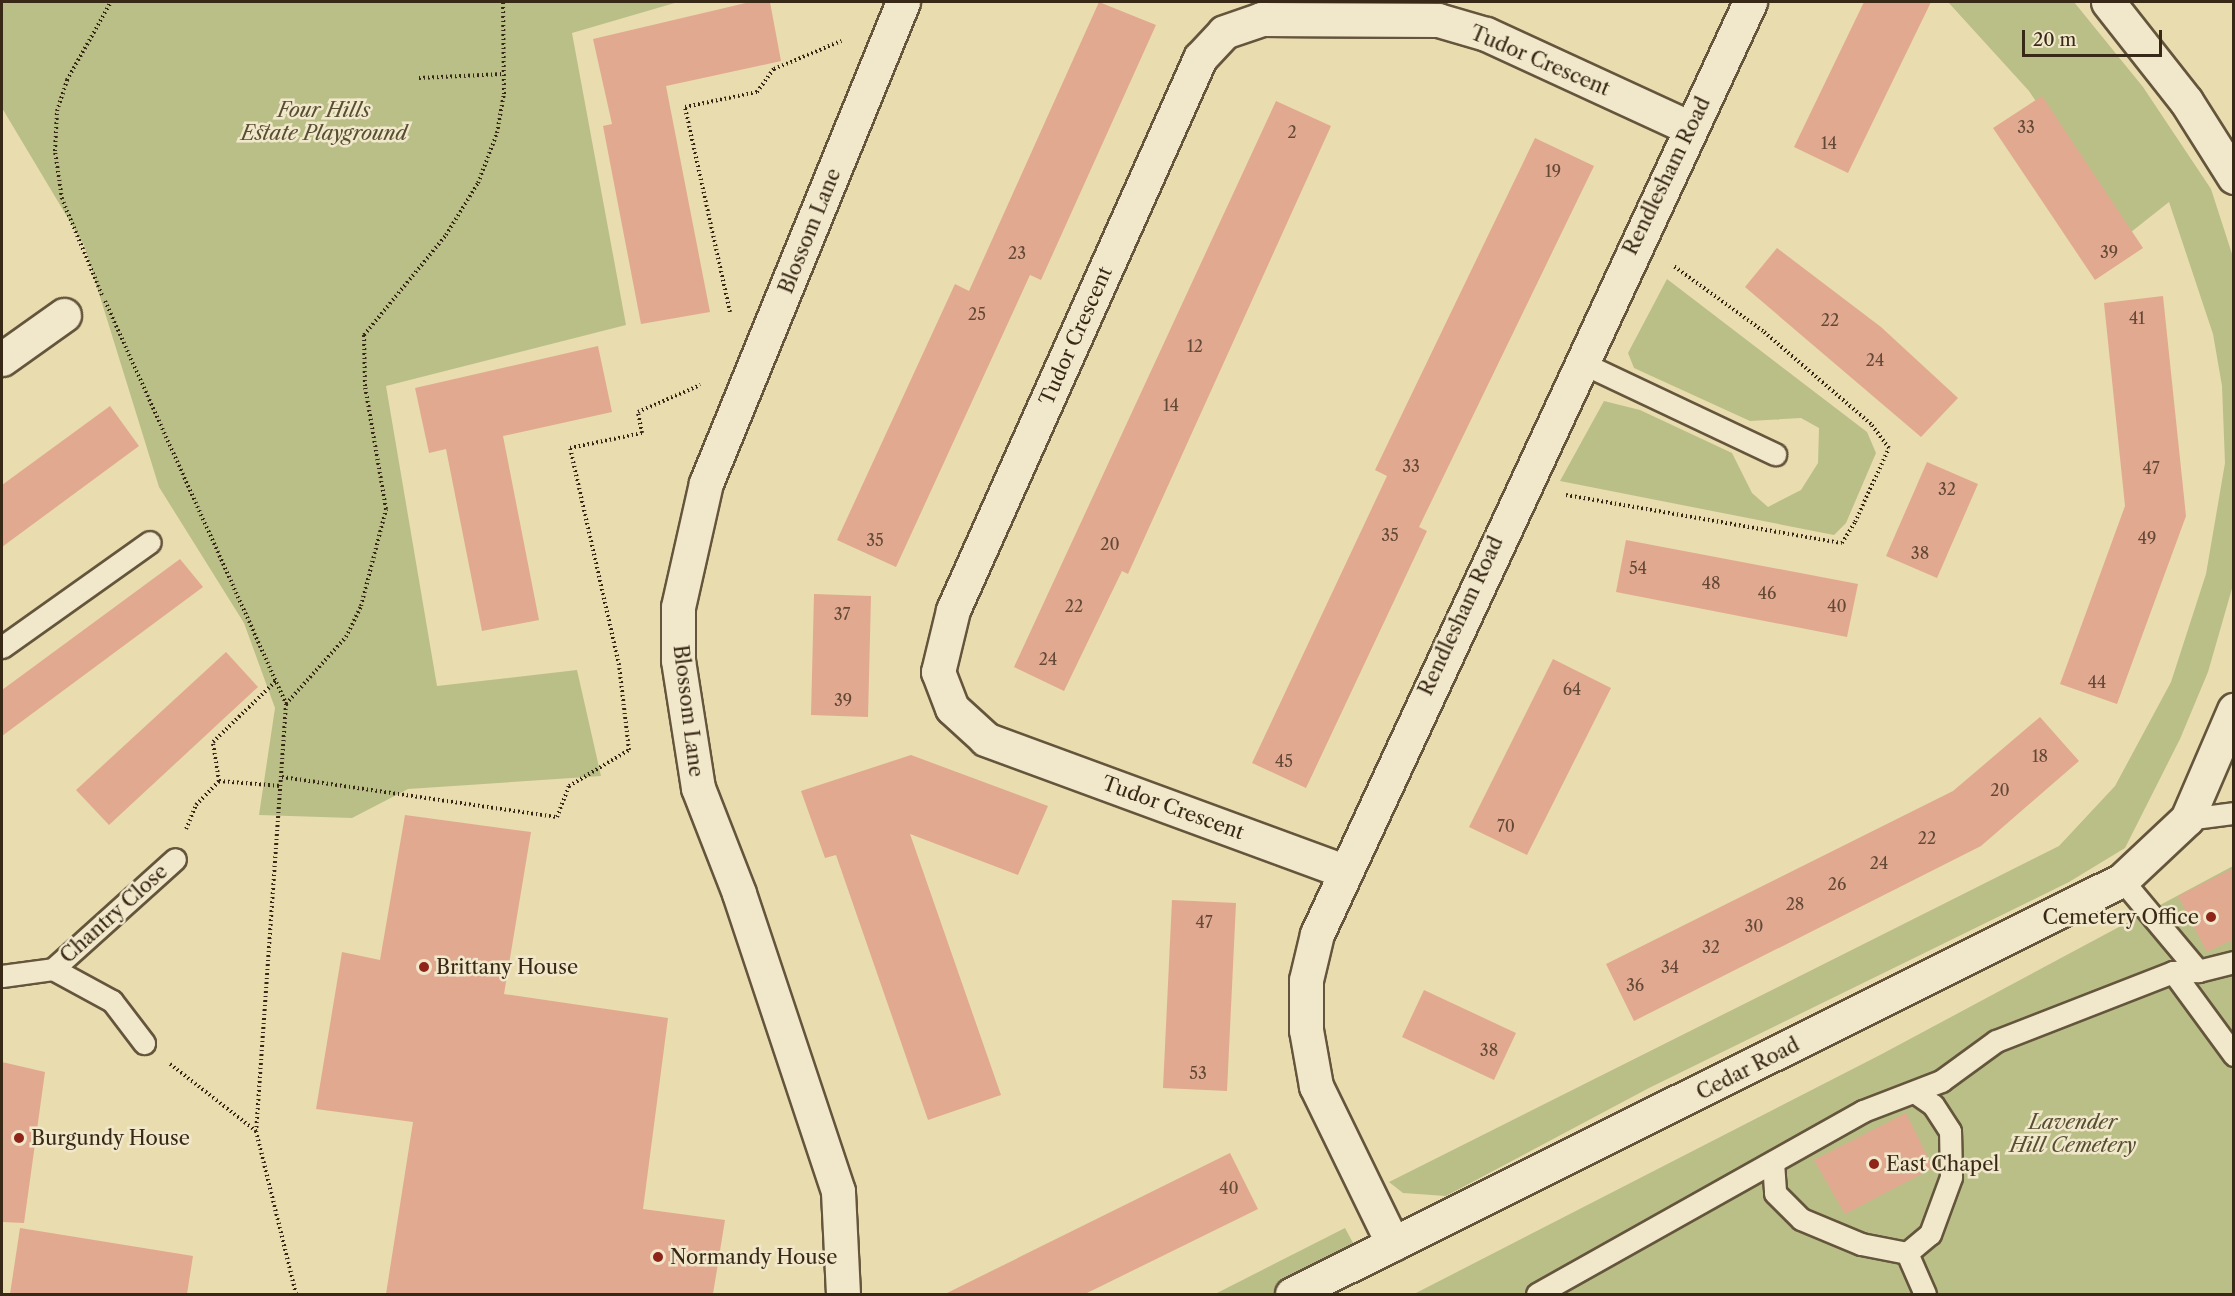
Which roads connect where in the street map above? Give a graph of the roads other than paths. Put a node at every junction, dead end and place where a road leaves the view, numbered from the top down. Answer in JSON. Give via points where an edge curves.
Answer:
{"nodes":[{"id":1,"x":903,"y":2,"type":"edge"},
{"id":2,"x":1750,"y":2,"type":"edge"},
{"id":3,"x":2108,"y":2,"type":"edge"},
{"id":4,"x":1690,"y":128,"type":"junction"},
{"id":5,"x":2234,"y":177,"type":"edge"},
{"id":6,"x":64,"y":315,"type":"dead end"},
{"id":7,"x":2,"y":360,"type":"edge"},
{"id":8,"x":1580,"y":362,"type":"junction"},
{"id":9,"x":1775,"y":454,"type":"dead end"},
{"id":10,"x":150,"y":542,"type":"dead end"},
{"id":11,"x":2,"y":647,"type":"edge"},
{"id":12,"x":2234,"y":710,"type":"edge"},
{"id":13,"x":2234,"y":813,"type":"edge"},
{"id":14,"x":2187,"y":819,"type":"junction"},
{"id":15,"x":175,"y":859,"type":"road end"},
{"id":16,"x":1344,"y":871,"type":"junction"},
{"id":17,"x":2122,"y":880,"type":"junction"},
{"id":18,"x":2234,"y":962,"type":"edge"},
{"id":19,"x":53,"y":969,"type":"junction"},
{"id":20,"x":2198,"y":971,"type":"junction"},
{"id":21,"x":2173,"y":972,"type":"junction"},
{"id":22,"x":2,"y":976,"type":"edge"},
{"id":23,"x":144,"y":1043,"type":"road end"},
{"id":24,"x":2234,"y":1055,"type":"edge"},
{"id":25,"x":1916,"y":1093,"type":"junction"},
{"id":26,"x":1773,"y":1162,"type":"junction"},
{"id":27,"x":1393,"y":1244,"type":"junction"},
{"id":28,"x":1907,"y":1253,"type":"junction"},
{"id":29,"x":843,"y":1294,"type":"edge"},
{"id":30,"x":1292,"y":1294,"type":"edge"},
{"id":31,"x":1537,"y":1294,"type":"edge"},
{"id":32,"x":1925,"y":1294,"type":"edge"}],
"edges":[{"from":1,"to":29,"type":"street","name":"Blossom Lane","via":[[706,483],[678,607],[678,660],[698,788],[739,893],[838,1191]]},
{"from":2,"to":4,"type":"street","name":"Rendlesham Road"},
{"from":3,"to":5,"type":"street","via":[[2186,101]]},
{"from":4,"to":8,"type":"street","name":"Rendlesham Road"},
{"from":4,"to":16,"type":"street","name":"Tudor Crescent","via":[[1486,33],[1438,20],[1262,19],[1224,33],[1200,58],[953,610],[938,672],[952,708],[987,739]]},
{"from":6,"to":7,"type":"street"},
{"from":8,"to":9,"type":"lane"},
{"from":8,"to":16,"type":"street","name":"Rendlesham Road"},
{"from":10,"to":11,"type":"lane"},
{"from":12,"to":14,"type":"street"},
{"from":13,"to":14,"type":"lane"},
{"from":14,"to":17,"type":"street","name":"Cedar Road"},
{"from":15,"to":19,"type":"lane","name":"Chantry Close"},
{"from":16,"to":27,"type":"street","name":"Rendlesham Road","via":[[1308,969],[1306,1030],[1316,1086]]},
{"from":17,"to":20,"type":"lane"},
{"from":17,"to":27,"type":"street","name":"Cedar Road"},
{"from":18,"to":20,"type":"lane"},
{"from":19,"to":22,"type":"lane","name":"Chantry Close"},
{"from":19,"to":23,"type":"lane","name":"Chantry Close","via":[[112,1001]]},
{"from":20,"to":21,"type":"lane"},
{"from":21,"to":24,"type":"lane"},
{"from":21,"to":25,"type":"lane","via":[[1996,1041]]},
{"from":25,"to":26,"type":"lane","via":[[1863,1111]]},
{"from":25,"to":28,"type":"lane","via":[[1933,1105],[1950,1131],[1951,1177],[1930,1234]]},
{"from":26,"to":28,"type":"lane","via":[[1775,1192],[1801,1219],[1861,1244]]},
{"from":26,"to":31,"type":"lane"},
{"from":27,"to":30,"type":"street","name":"Cedar Road"},
{"from":28,"to":32,"type":"lane"}]}
